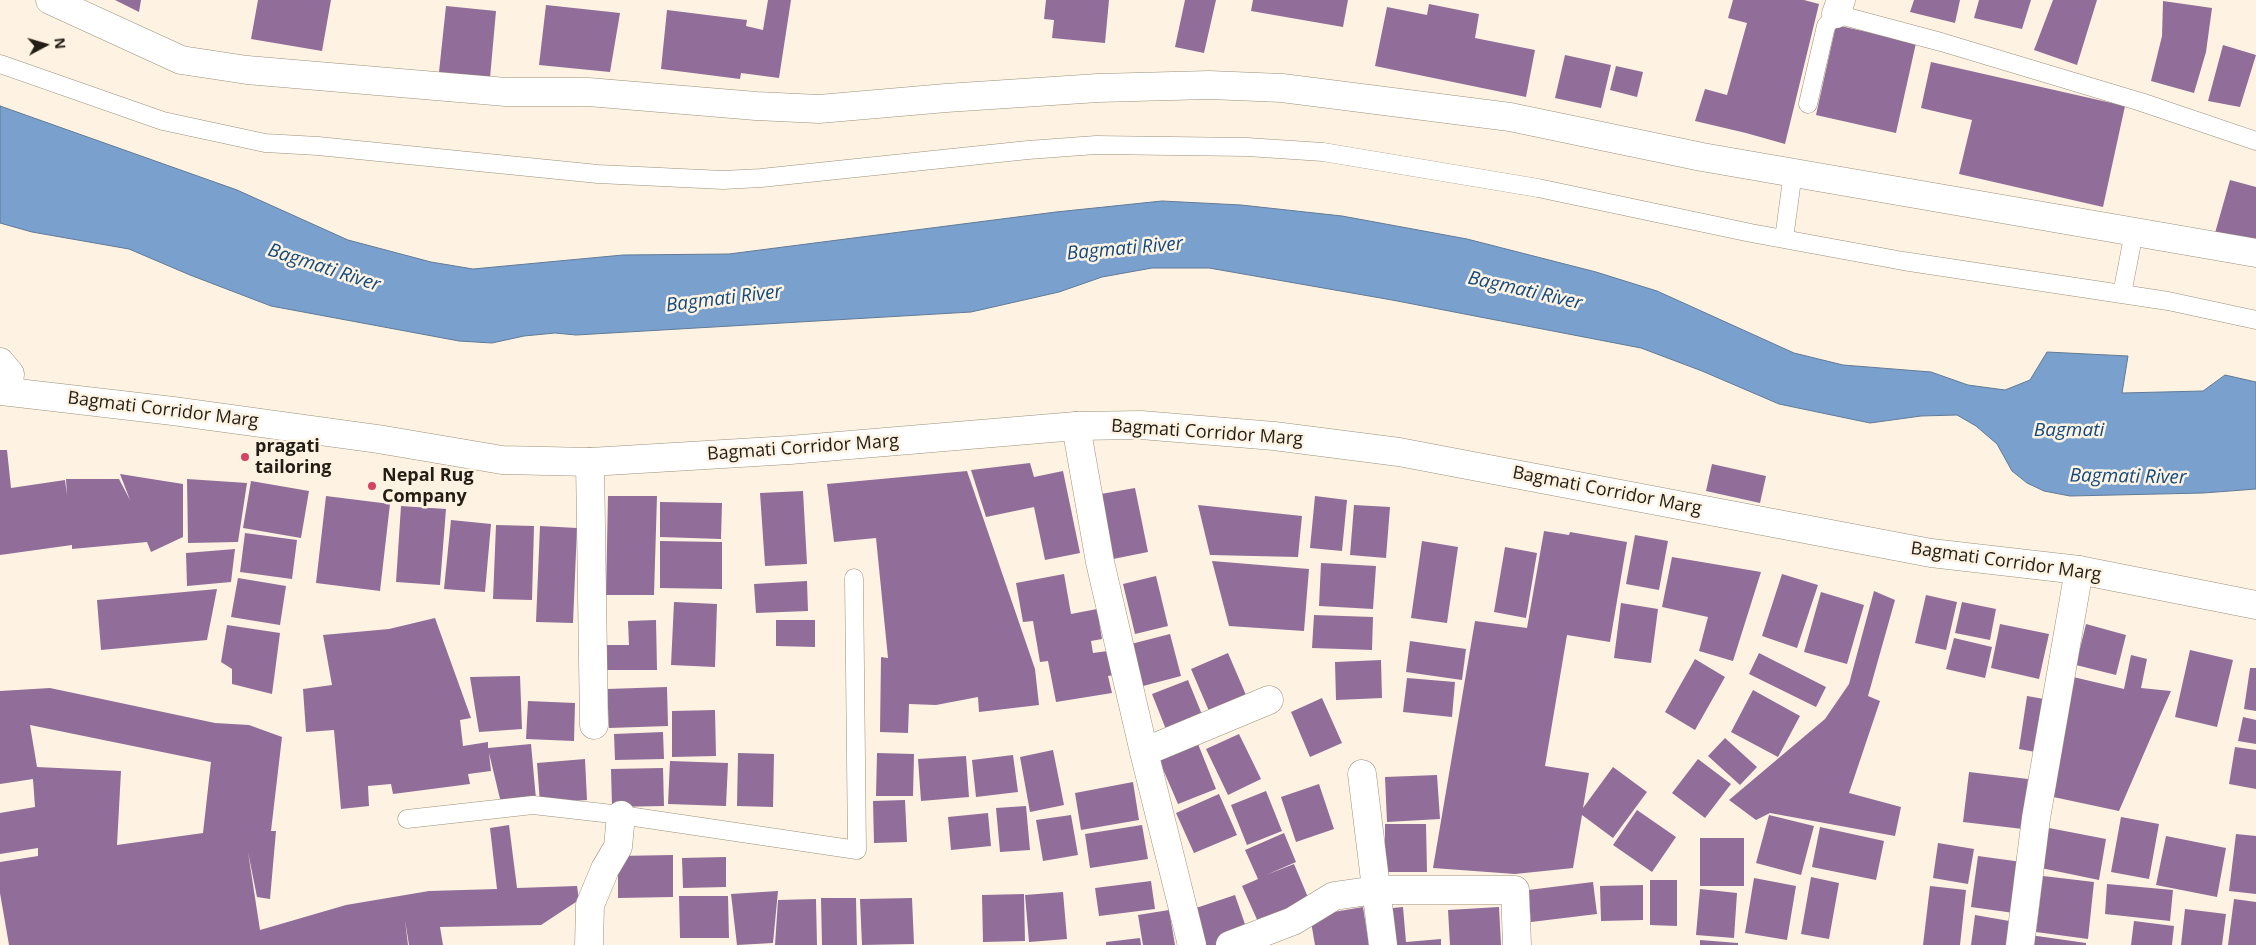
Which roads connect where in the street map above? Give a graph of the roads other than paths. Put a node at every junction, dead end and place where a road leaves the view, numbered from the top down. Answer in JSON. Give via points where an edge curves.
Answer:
{"nodes":[{"id":1,"x":50,"y":0,"type":"edge"},
{"id":2,"x":1838,"y":4,"type":"edge"},
{"id":3,"x":0,"y":64,"type":"edge"},
{"id":4,"x":1808,"y":104,"type":"dead end"},
{"id":5,"x":2256,"y":140,"type":"edge"},
{"id":6,"x":1793,"y":172,"type":"junction"},
{"id":7,"x":2134,"y":232,"type":"junction"},
{"id":8,"x":1784,"y":239,"type":"junction"},
{"id":9,"x":2256,"y":254,"type":"edge"},
{"id":10,"x":2122,"y":294,"type":"junction"},
{"id":11,"x":2256,"y":320,"type":"edge"},
{"id":12,"x":0,"y":362,"type":"edge"},
{"id":13,"x":4,"y":391,"type":"edge"},
{"id":14,"x":1076,"y":426,"type":"junction"},
{"id":15,"x":590,"y":462,"type":"junction"},
{"id":16,"x":2079,"y":570,"type":"junction"},
{"id":17,"x":854,"y":578,"type":"dead end"},
{"id":18,"x":2256,"y":605,"type":"edge"},
{"id":19,"x":1269,"y":700,"type":"dead end"},
{"id":20,"x":594,"y":725,"type":"dead end"},
{"id":21,"x":1144,"y":752,"type":"junction"},
{"id":22,"x":1362,"y":774,"type":"dead end"},
{"id":23,"x":621,"y":815,"type":"junction"},
{"id":24,"x":407,"y":818,"type":"dead end"},
{"id":25,"x":1376,"y":890,"type":"junction"},
{"id":26,"x":589,"y":945,"type":"edge"},
{"id":27,"x":1192,"y":945,"type":"edge"},
{"id":28,"x":1230,"y":945,"type":"edge"},
{"id":29,"x":1382,"y":945,"type":"edge"},
{"id":30,"x":1517,"y":945,"type":"edge"},
{"id":31,"x":2020,"y":945,"type":"edge"}],
"edges":[{"from":1,"to":6,"type":"street","via":[[181,60],[247,70],[506,92],[588,92],[820,109],[1098,88],[1209,85],[1282,88],[1510,118]]},
{"from":2,"to":4,"type":"lane","via":[[1826,26]]},
{"from":2,"to":5,"type":"lane","via":[[1941,42]]},
{"from":3,"to":8,"type":"lane","via":[[163,121],[265,143],[598,174],[723,180],[1096,145],[1247,147],[1323,152],[1429,169]]},
{"from":6,"to":7,"type":"street"},
{"from":6,"to":8,"type":"lane"},
{"from":7,"to":9,"type":"street"},
{"from":7,"to":10,"type":"lane"},
{"from":8,"to":10,"type":"lane","via":[[1903,261]]},
{"from":10,"to":11,"type":"lane","via":[[2168,300]]},
{"from":12,"to":13,"type":"street","via":[[10,374]]},
{"from":13,"to":15,"type":"street","name":"Bagmati Corridor Marg","via":[[378,438],[502,460]]},
{"from":14,"to":15,"type":"street","name":"Bagmati Corridor Marg","via":[[790,450]]},
{"from":14,"to":16,"type":"street","name":"Bagmati Corridor Marg","via":[[1160,426],[1399,452],[1931,553]]},
{"from":14,"to":21,"type":"street","via":[[1100,562]]},
{"from":15,"to":20,"type":"street"},
{"from":16,"to":18,"type":"street","name":"Bagmati Corridor Marg"},
{"from":16,"to":31,"type":"street","via":[[2036,818]]},
{"from":17,"to":23,"type":"lane","via":[[857,850]]},
{"from":19,"to":21,"type":"street"},
{"from":21,"to":27,"type":"street"},
{"from":22,"to":25,"type":"street"},
{"from":23,"to":24,"type":"lane","via":[[533,805]]},
{"from":23,"to":26,"type":"street","via":[[618,848],[590,905]]},
{"from":25,"to":28,"type":"street","via":[[1334,896],[1292,921]]},
{"from":25,"to":29,"type":"street"},
{"from":25,"to":30,"type":"street","via":[[1515,890]]}]}
